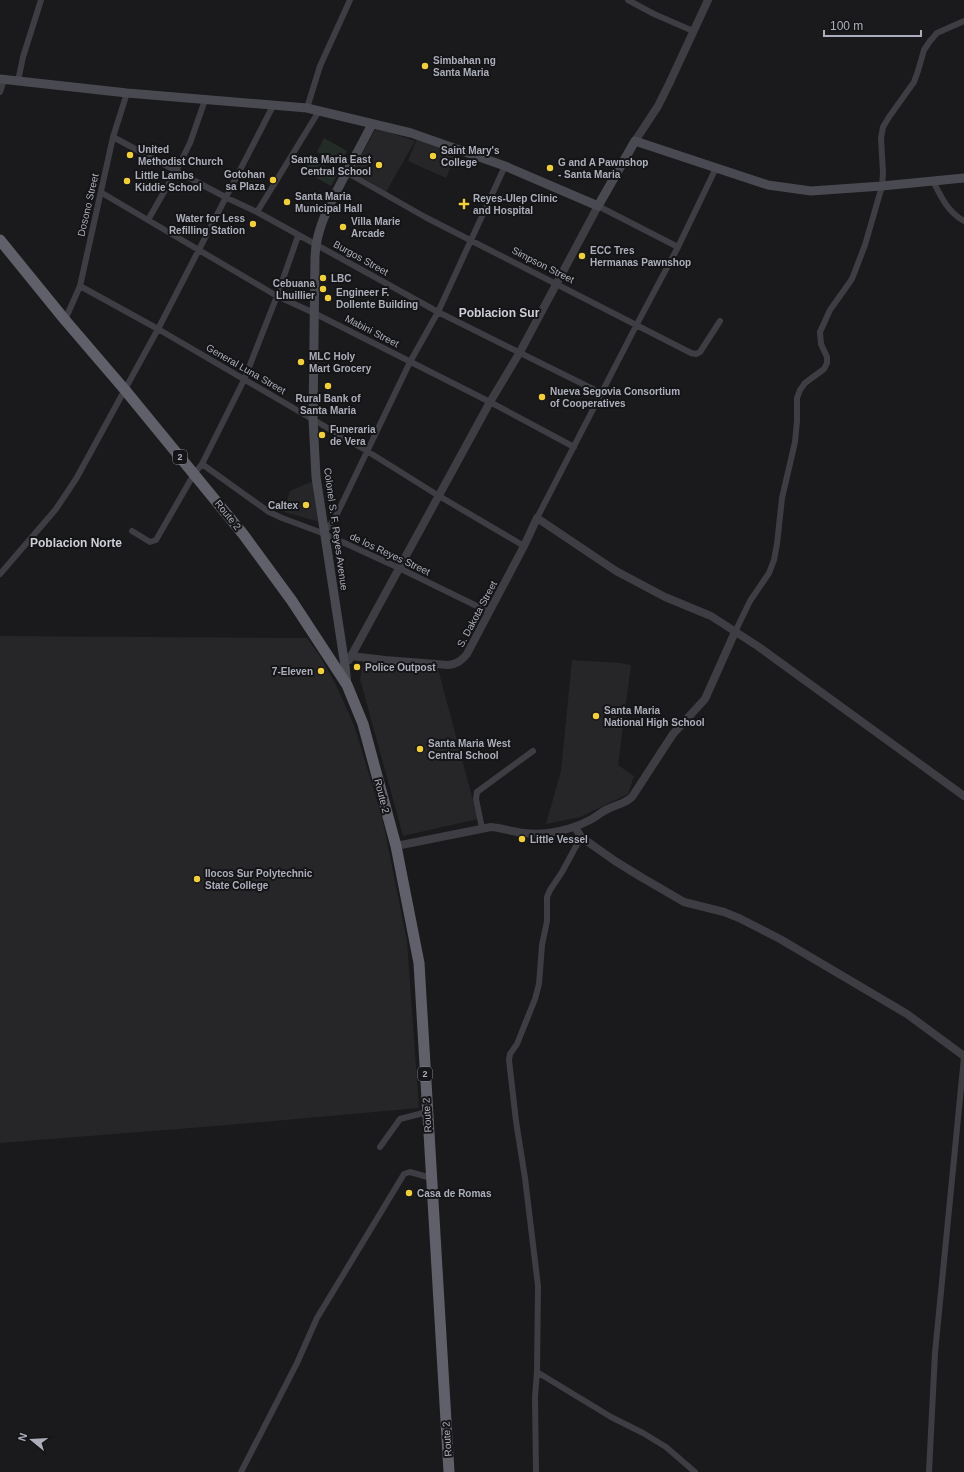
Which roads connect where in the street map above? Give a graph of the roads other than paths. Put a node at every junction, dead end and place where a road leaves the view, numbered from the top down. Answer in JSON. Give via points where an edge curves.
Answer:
{"nodes":[{"id":1,"x":42,"y":0,"type":"edge"},
{"id":2,"x":350,"y":0,"type":"edge"},
{"id":3,"x":628,"y":0,"type":"edge"},
{"id":4,"x":708,"y":0,"type":"edge"},
{"id":5,"x":964,"y":21,"type":"edge"},
{"id":6,"x":693,"y":32,"type":"junction"},
{"id":7,"x":2,"y":79,"type":"edge"},
{"id":8,"x":18,"y":81,"type":"junction"},
{"id":9,"x":0,"y":92,"type":"edge"},
{"id":10,"x":127,"y":93,"type":"junction"},
{"id":11,"x":205,"y":100,"type":"junction"},
{"id":12,"x":273,"y":106,"type":"junction"},
{"id":13,"x":307,"y":108,"type":"junction"},
{"id":14,"x":319,"y":111,"type":"junction"},
{"id":15,"x":372,"y":124,"type":"junction"},
{"id":16,"x":113,"y":137,"type":"junction"},
{"id":17,"x":635,"y":142,"type":"junction"},
{"id":18,"x":505,"y":166,"type":"junction"},
{"id":19,"x":716,"y":168,"type":"junction"},
{"id":20,"x":176,"y":171,"type":"junction"},
{"id":21,"x":346,"y":172,"type":"junction"},
{"id":22,"x":964,"y":178,"type":"edge"},
{"id":23,"x":934,"y":181,"type":"junction"},
{"id":24,"x":882,"y":186,"type":"junction"},
{"id":25,"x":102,"y":193,"type":"junction"},
{"id":26,"x":227,"y":198,"type":"junction"},
{"id":27,"x":598,"y":206,"type":"junction"},
{"id":28,"x":257,"y":212,"type":"junction"},
{"id":29,"x":148,"y":220,"type":"junction"},
{"id":30,"x":964,"y":221,"type":"edge"},
{"id":31,"x":298,"y":236,"type":"junction"},
{"id":32,"x":0,"y":240,"type":"edge"},
{"id":33,"x":471,"y":240,"type":"junction"},
{"id":34,"x":315,"y":244,"type":"junction"},
{"id":35,"x":678,"y":247,"type":"junction"},
{"id":36,"x":200,"y":250,"type":"junction"},
{"id":37,"x":557,"y":283,"type":"junction"},
{"id":38,"x":80,"y":286,"type":"junction"},
{"id":39,"x":277,"y":296,"type":"junction"},
{"id":40,"x":438,"y":312,"type":"junction"},
{"id":41,"x":314,"y":313,"type":"junction"},
{"id":42,"x":65,"y":320,"type":"junction"},
{"id":43,"x":720,"y":321,"type":"dead end"},
{"id":44,"x":636,"y":324,"type":"junction"},
{"id":45,"x":158,"y":329,"type":"junction"},
{"id":46,"x":520,"y":352,"type":"junction"},
{"id":47,"x":410,"y":362,"type":"junction"},
{"id":48,"x":244,"y":380,"type":"junction"},
{"id":49,"x":125,"y":390,"type":"junction"},
{"id":50,"x":601,"y":393,"type":"junction"},
{"id":51,"x":490,"y":402,"type":"junction"},
{"id":52,"x":313,"y":419,"type":"junction"},
{"id":53,"x":574,"y":447,"type":"junction"},
{"id":54,"x":367,"y":451,"type":"junction"},
{"id":55,"x":202,"y":464,"type":"junction"},
{"id":56,"x":194,"y":474,"type":"junction"},
{"id":57,"x":439,"y":496,"type":"junction"},
{"id":58,"x":537,"y":518,"type":"junction"},
{"id":59,"x":132,"y":531,"type":"dead end"},
{"id":60,"x":324,"y":532,"type":"junction"},
{"id":61,"x":524,"y":546,"type":"junction"},
{"id":62,"x":399,"y":568,"type":"junction"},
{"id":63,"x":0,"y":574,"type":"edge"},
{"id":64,"x":489,"y":612,"type":"junction"},
{"id":65,"x":738,"y":633,"type":"junction"},
{"id":66,"x":351,"y":656,"type":"junction"},
{"id":67,"x":346,"y":666,"type":"junction"},
{"id":68,"x":347,"y":685,"type":"junction"},
{"id":69,"x":533,"y":751,"type":"dead end"},
{"id":70,"x":964,"y":796,"type":"edge"},
{"id":71,"x":575,"y":827,"type":"junction"},
{"id":72,"x":482,"y":828,"type":"junction"},
{"id":73,"x":581,"y":837,"type":"junction"},
{"id":74,"x":396,"y":846,"type":"junction"},
{"id":75,"x":964,"y":1056,"type":"edge"},
{"id":76,"x":427,"y":1112,"type":"junction"},
{"id":77,"x":380,"y":1147,"type":"dead end"},
{"id":78,"x":431,"y":1178,"type":"junction"},
{"id":79,"x":537,"y":1372,"type":"junction"},
{"id":80,"x":241,"y":1472,"type":"edge"},
{"id":81,"x":449,"y":1472,"type":"edge"},
{"id":82,"x":536,"y":1472,"type":"edge"},
{"id":83,"x":695,"y":1472,"type":"edge"},
{"id":84,"x":929,"y":1472,"type":"edge"}],
"edges":[{"from":1,"to":8,"type":"street","via":[[23,57]]},
{"from":2,"to":13,"type":"street","via":[[320,66]]},
{"from":3,"to":6,"type":"street"},
{"from":4,"to":6,"type":"street"},
{"from":5,"to":24,"type":"street","via":[[938,33],[930,41],[924,50],[914,82],[883,127]]},
{"from":6,"to":17,"type":"street","via":[[658,106]]},
{"from":7,"to":8,"type":"main road"},
{"from":7,"to":9,"type":"street"},
{"from":8,"to":10,"type":"main road"},
{"from":10,"to":11,"type":"main road"},
{"from":10,"to":16,"type":"street","name":"Dosono Street"},
{"from":11,"to":12,"type":"main road"},
{"from":11,"to":20,"type":"street","via":[[190,143]]},
{"from":12,"to":13,"type":"main road"},
{"from":12,"to":26,"type":"street"},
{"from":13,"to":14,"type":"main road"},
{"from":14,"to":15,"type":"main road"},
{"from":14,"to":28,"type":"street"},
{"from":15,"to":18,"type":"main road","via":[[411,133]]},
{"from":15,"to":21,"type":"main road","name":"Colonel S. F. Reyes Avenue"},
{"from":16,"to":20,"type":"street","name":"Burgos Street"},
{"from":16,"to":25,"type":"street","name":"Dosono Street"},
{"from":17,"to":19,"type":"main road"},
{"from":17,"to":27,"type":"main road"},
{"from":18,"to":27,"type":"main road"},
{"from":18,"to":33,"type":"street"},
{"from":19,"to":24,"type":"main road","via":[[768,185],[811,191]]},
{"from":19,"to":35,"type":"street"},
{"from":20,"to":26,"type":"street","name":"Burgos Street"},
{"from":20,"to":29,"type":"street"},
{"from":21,"to":33,"type":"street","name":"Simpson Street"},
{"from":21,"to":34,"type":"main road","name":"Colonel S. F. Reyes Avenue","via":[[329,206]]},
{"from":22,"to":23,"type":"main road"},
{"from":23,"to":24,"type":"main road"},
{"from":23,"to":30,"type":"street","via":[[944,202]]},
{"from":24,"to":65,"type":"street","via":[[852,279],[830,310],[821,328],[819,338],[827,357],[826,366],[805,383],[797,398],[795,442],[782,498],[774,560],[769,573],[750,601]]},
{"from":25,"to":29,"type":"street","name":"Mabini Street"},
{"from":25,"to":38,"type":"street","name":"Dosono Street"},
{"from":26,"to":28,"type":"street","name":"Burgos Street"},
{"from":26,"to":36,"type":"street"},
{"from":27,"to":35,"type":"street"},
{"from":27,"to":37,"type":"street"},
{"from":28,"to":31,"type":"street","name":"Burgos Street"},
{"from":29,"to":36,"type":"street","name":"Mabini Street"},
{"from":31,"to":34,"type":"street","name":"Burgos Street"},
{"from":31,"to":39,"type":"street"},
{"from":32,"to":42,"type":"highway","name":"Route 2","number":"2"},
{"from":33,"to":37,"type":"street","name":"Simpson Street"},
{"from":33,"to":40,"type":"street"},
{"from":34,"to":40,"type":"street","name":"Burgos Street"},
{"from":34,"to":41,"type":"main road","name":"Colonel S. F. Reyes Avenue"},
{"from":35,"to":44,"type":"street"},
{"from":36,"to":39,"type":"street","name":"Mabini Street"},
{"from":36,"to":45,"type":"street"},
{"from":37,"to":44,"type":"street","name":"Simpson Street"},
{"from":37,"to":46,"type":"street"},
{"from":38,"to":42,"type":"street","name":"Dosono Street"},
{"from":38,"to":45,"type":"street","name":"General Luna Street"},
{"from":39,"to":41,"type":"street","name":"Mabini Street"},
{"from":39,"to":48,"type":"street"},
{"from":40,"to":46,"type":"street","name":"Burgos Street"},
{"from":40,"to":47,"type":"street"},
{"from":41,"to":47,"type":"street","name":"Mabini Street"},
{"from":41,"to":52,"type":"main road","name":"Colonel S. F. Reyes Avenue"},
{"from":42,"to":49,"type":"highway","name":"Route 2","number":"2"},
{"from":43,"to":44,"type":"street","name":"Simpson Street","via":[[700,352],[696,354]]},
{"from":44,"to":50,"type":"street"},
{"from":45,"to":48,"type":"street","name":"General Luna Street"},
{"from":45,"to":49,"type":"street"},
{"from":46,"to":50,"type":"street","name":"Burgos Street"},
{"from":46,"to":51,"type":"street"},
{"from":47,"to":51,"type":"street","name":"Mabini Street"},
{"from":47,"to":54,"type":"street"},
{"from":48,"to":52,"type":"street","name":"General Luna Street"},
{"from":48,"to":55,"type":"street"},
{"from":49,"to":56,"type":"highway","name":"Route 2","number":"2"},
{"from":49,"to":63,"type":"street","via":[[76,479],[56,509]]},
{"from":50,"to":53,"type":"street"},
{"from":51,"to":53,"type":"street","name":"Mabini Street"},
{"from":51,"to":57,"type":"street"},
{"from":52,"to":54,"type":"street","name":"General Luna Street"},
{"from":52,"to":60,"type":"main road","name":"Colonel S. F. Reyes Avenue","via":[[316,477]]},
{"from":53,"to":58,"type":"street"},
{"from":54,"to":57,"type":"street","name":"General Luna Street"},
{"from":54,"to":60,"type":"street","via":[[337,514]]},
{"from":55,"to":56,"type":"street"},
{"from":55,"to":60,"type":"street","name":"de los Reyes Street","via":[[269,512]]},
{"from":56,"to":59,"type":"street","via":[[156,540],[150,542]]},
{"from":56,"to":68,"type":"highway","name":"Route 2","number":"2","via":[[243,534]]},
{"from":57,"to":61,"type":"street","name":"General Luna Street"},
{"from":57,"to":62,"type":"street"},
{"from":58,"to":61,"type":"street","name":"S. Dakota Street"},
{"from":58,"to":65,"type":"street","via":[[616,571],[665,597],[711,616]]},
{"from":60,"to":62,"type":"street","name":"de los Reyes Street"},
{"from":60,"to":67,"type":"main road","name":"Colonel S. F. Reyes Avenue"},
{"from":61,"to":64,"type":"street","name":"S. Dakota Street"},
{"from":62,"to":64,"type":"street","name":"de los Reyes Street"},
{"from":62,"to":66,"type":"street"},
{"from":64,"to":66,"type":"street","name":"S. Dakota Street","via":[[467,654],[456,664],[440,665]]},
{"from":65,"to":70,"type":"street"},
{"from":65,"to":71,"type":"street","via":[[705,699],[673,734],[632,797],[623,804],[610,808]]},
{"from":66,"to":67,"type":"street"},
{"from":67,"to":68,"type":"main road","name":"Colonel S. F. Reyes Avenue"},
{"from":68,"to":74,"type":"highway","name":"Route 2","number":"2","via":[[363,724]]},
{"from":69,"to":72,"type":"street","via":[[477,792]]},
{"from":71,"to":72,"type":"street","via":[[540,834],[503,828]]},
{"from":71,"to":73,"type":"street"},
{"from":72,"to":74,"type":"street"},
{"from":73,"to":75,"type":"street","via":[[615,861],[684,902],[724,912],[780,939],[907,1014]]},
{"from":73,"to":79,"type":"street","via":[[547,897],[547,921],[539,984],[535,1000],[509,1060],[538,1286]]},
{"from":74,"to":76,"type":"highway","name":"Route 2","number":"2","via":[[419,963]]},
{"from":75,"to":84,"type":"street","via":[[935,1353]]},
{"from":76,"to":77,"type":"street","via":[[400,1119]]},
{"from":76,"to":78,"type":"highway","name":"Route 2","number":"2"},
{"from":78,"to":80,"type":"street","via":[[410,1172],[404,1174],[317,1318]]},
{"from":78,"to":81,"type":"highway","name":"Route 2","number":"2"},
{"from":79,"to":82,"type":"street"},
{"from":79,"to":83,"type":"street","via":[[666,1447]]}]}
